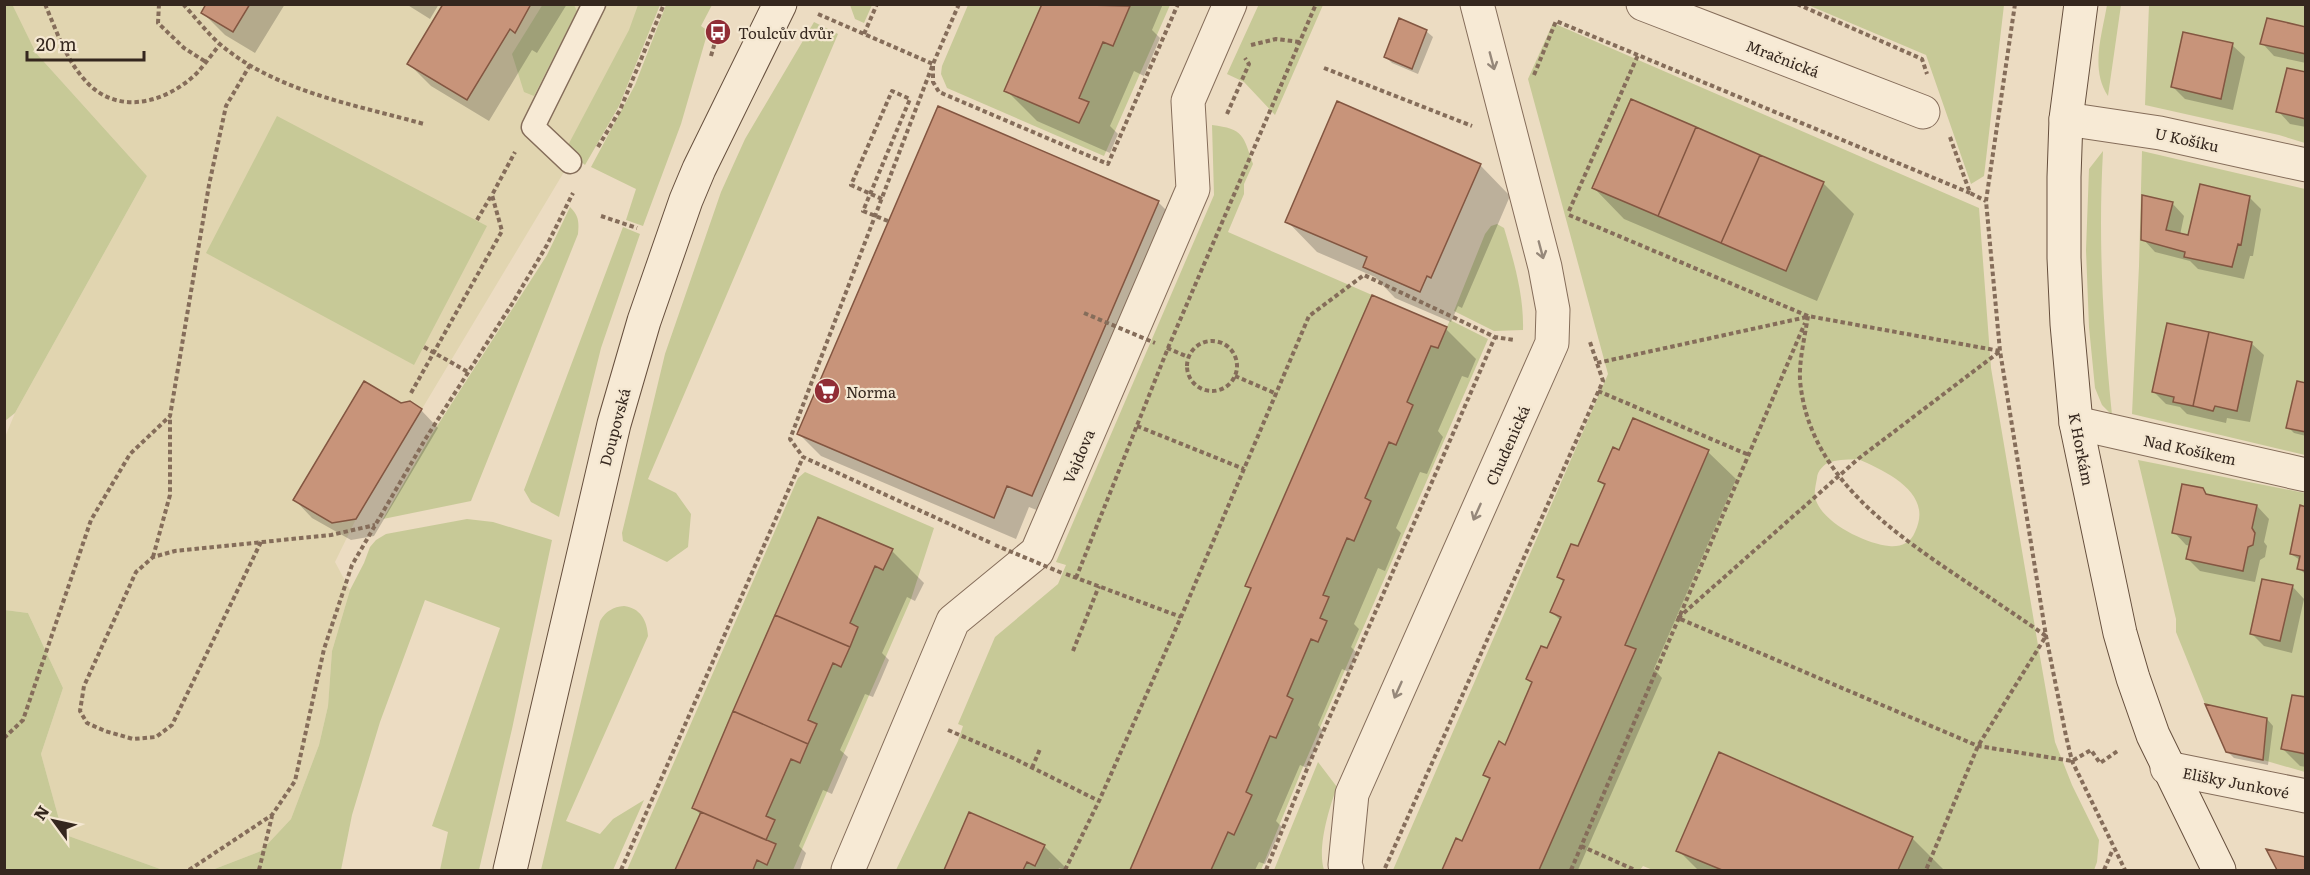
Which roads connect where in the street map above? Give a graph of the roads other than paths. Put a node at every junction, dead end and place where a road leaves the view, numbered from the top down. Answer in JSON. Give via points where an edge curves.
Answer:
{"nodes":[{"id":1,"x":594,"y":4,"type":"edge"},
{"id":2,"x":780,"y":4,"type":"edge"},
{"id":3,"x":1230,"y":4,"type":"edge"},
{"id":4,"x":1477,"y":4,"type":"edge"},
{"id":5,"x":1643,"y":4,"type":"edge"},
{"id":6,"x":2081,"y":4,"type":"edge"},
{"id":7,"x":1923,"y":112,"type":"road end"},
{"id":8,"x":2066,"y":119,"type":"junction"},
{"id":9,"x":570,"y":162,"type":"dead end"},
{"id":10,"x":2306,"y":165,"type":"edge"},
{"id":11,"x":2076,"y":423,"type":"junction"},
{"id":12,"x":2306,"y":475,"type":"edge"},
{"id":13,"x":2167,"y":768,"type":"junction"},
{"id":14,"x":2306,"y":796,"type":"edge"},
{"id":15,"x":510,"y":870,"type":"edge"},
{"id":16,"x":848,"y":870,"type":"edge"},
{"id":17,"x":1347,"y":870,"type":"edge"},
{"id":18,"x":2219,"y":870,"type":"edge"}],
"edges":[{"from":1,"to":9,"type":"lane","via":[[533,127]]},
{"from":2,"to":15,"type":"street","name":"Doupovská","via":[[699,169],[644,321],[614,424]]},
{"from":3,"to":16,"type":"street","name":"Vajdova","via":[[1188,100],[1193,189],[1037,552],[953,621]]},
{"from":4,"to":17,"type":"street","name":"Chudenická","one_way":true,"via":[[1545,267],[1553,310],[1552,343],[1352,794]]},
{"from":5,"to":7,"type":"street","name":"Mračnická"},
{"from":6,"to":8,"type":"street","name":"K Horkám"},
{"from":8,"to":10,"type":"street","name":"U Košíku","via":[[2160,133]]},
{"from":8,"to":11,"type":"street","name":"K Horkám","via":[[2064,258]]},
{"from":11,"to":12,"type":"street","name":"Nad Košíkem"},
{"from":11,"to":13,"type":"street","name":"K Horkám","via":[[2120,633],[2145,716]]},
{"from":13,"to":14,"type":"street","name":"Elišky Junkové"},
{"from":13,"to":18,"type":"street","name":"K Horkám"}]}
